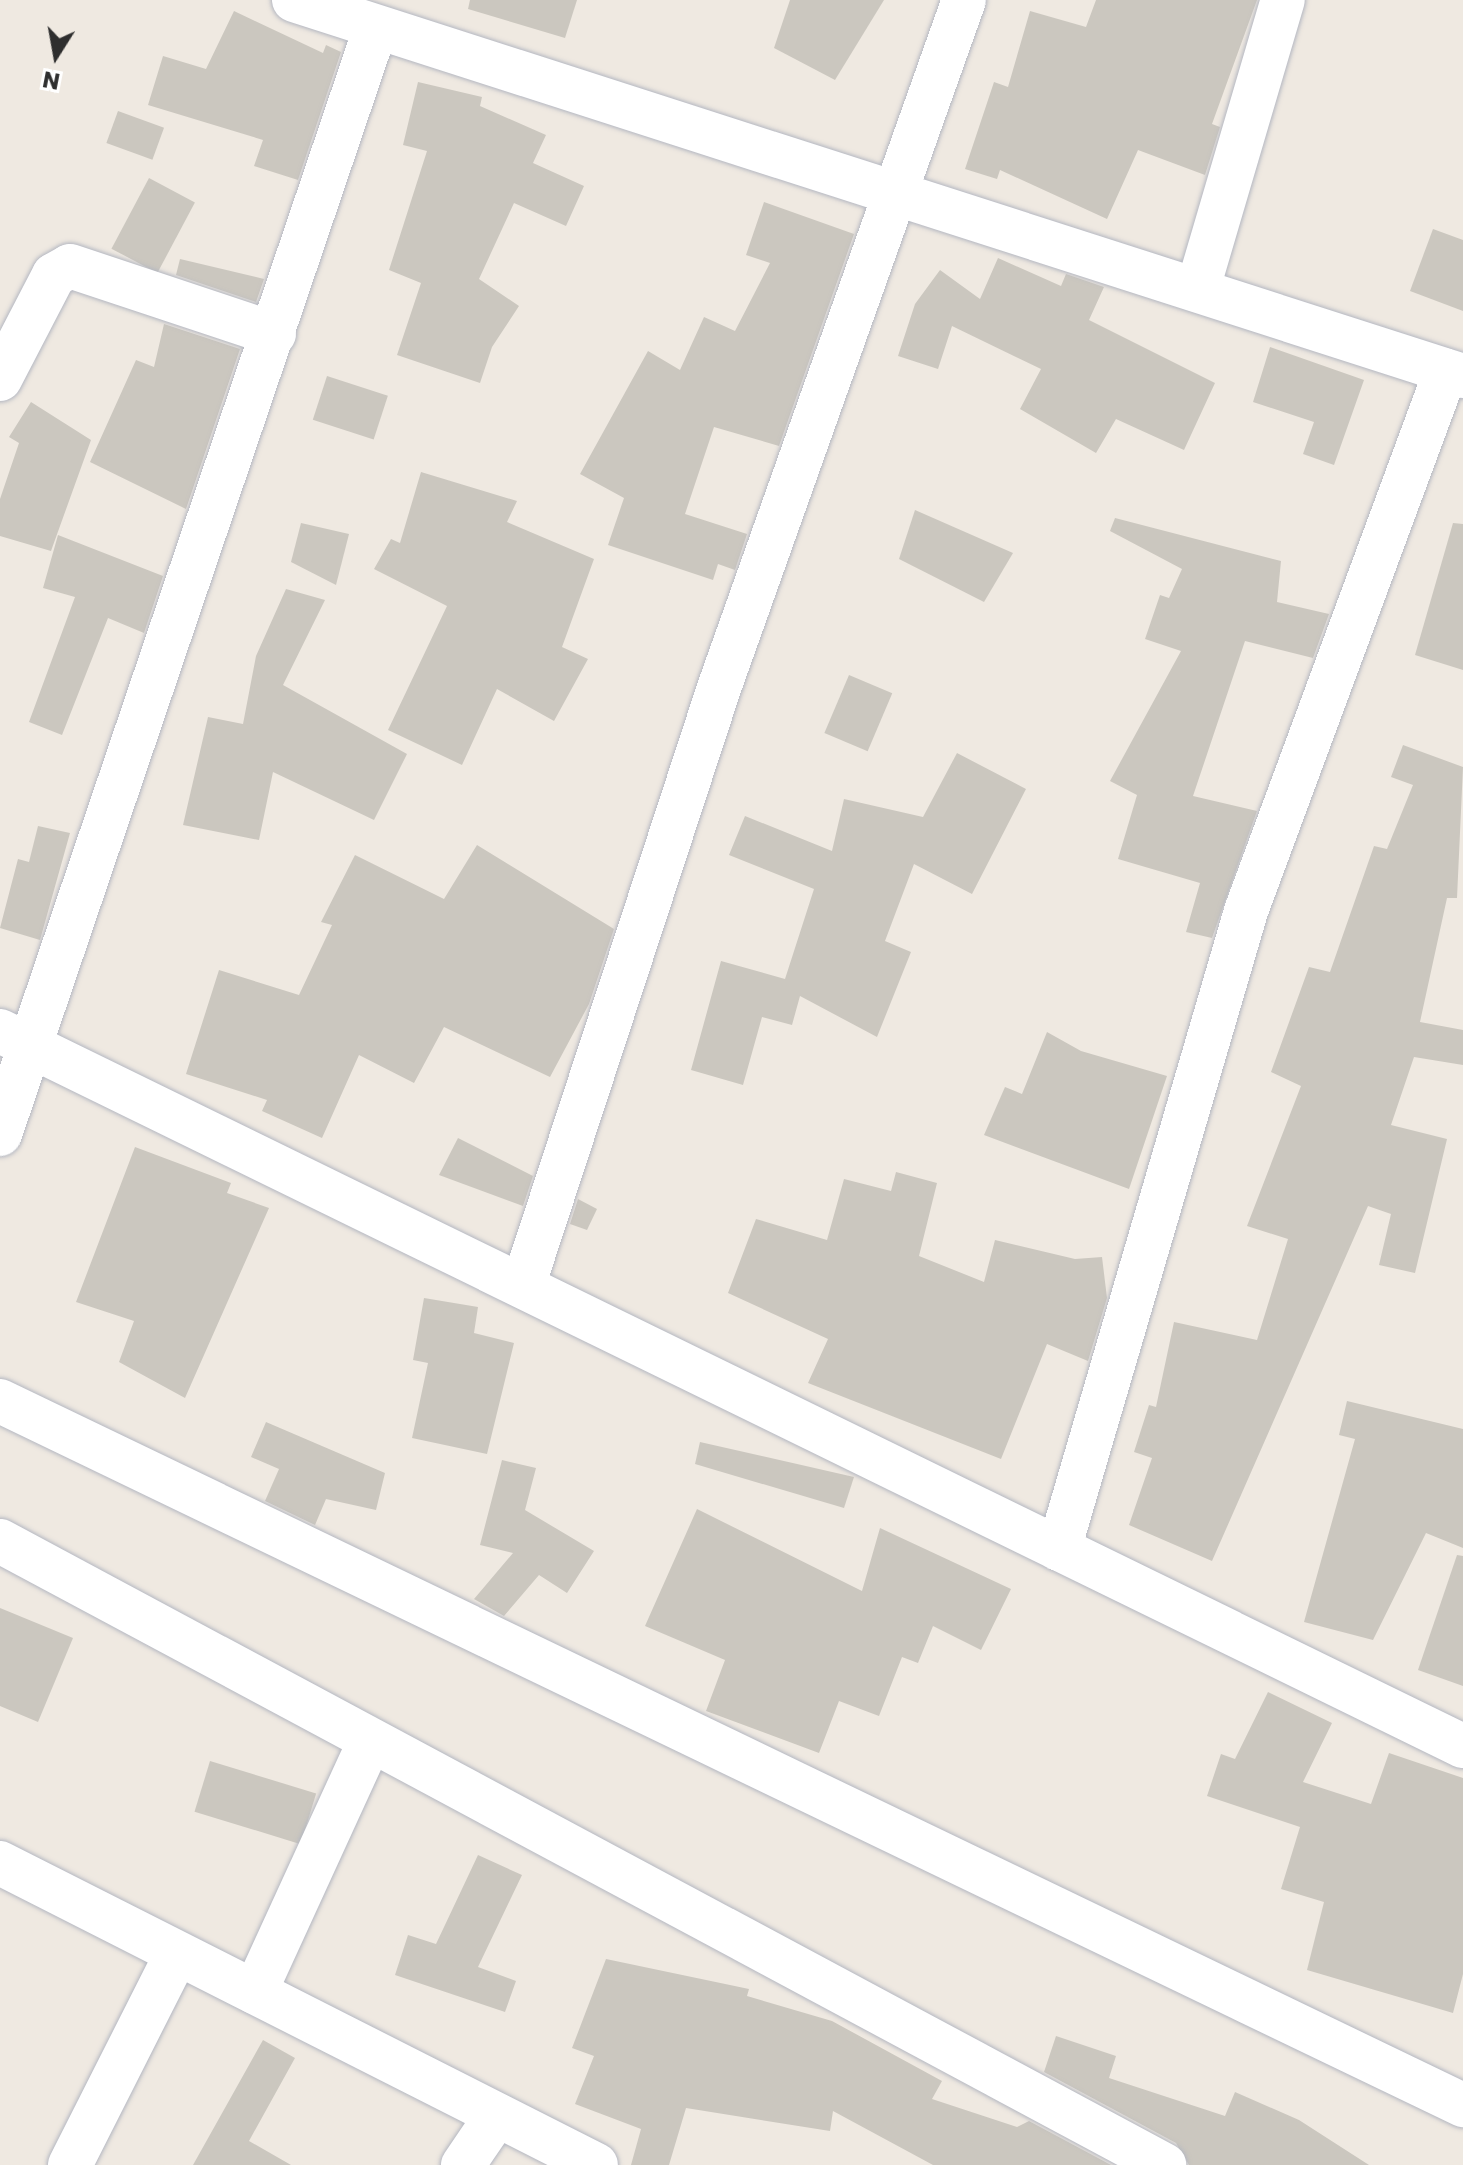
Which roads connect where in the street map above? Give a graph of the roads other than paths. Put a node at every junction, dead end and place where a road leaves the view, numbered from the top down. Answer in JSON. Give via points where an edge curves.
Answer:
{"nodes":[{"id":1,"x":294,"y":0,"type":"edge"},
{"id":2,"x":964,"y":0,"type":"edge"},
{"id":3,"x":1283,"y":0,"type":"edge"},
{"id":4,"x":375,"y":30,"type":"junction"},
{"id":5,"x":895,"y":188,"type":"junction"},
{"id":6,"x":1198,"y":288,"type":"junction"},
{"id":7,"x":274,"y":334,"type":"junction"},
{"id":8,"x":1454,"y":373,"type":"edge"},
{"id":9,"x":0,"y":379,"type":"edge"},
{"id":10,"x":16,"y":1039,"type":"edge"},
{"id":11,"x":0,"y":1134,"type":"edge"},
{"id":12,"x":523,"y":1286,"type":"junction"},
{"id":13,"x":0,"y":1401,"type":"edge"},
{"id":14,"x":0,"y":1541,"type":"edge"},
{"id":15,"x":1059,"y":1549,"type":"junction"},
{"id":16,"x":369,"y":1743,"type":"junction"},
{"id":17,"x":1463,"y":1746,"type":"edge"},
{"id":18,"x":0,"y":1863,"type":"edge"},
{"id":19,"x":177,"y":1953,"type":"junction"},
{"id":20,"x":255,"y":1992,"type":"junction"},
{"id":21,"x":1463,"y":2105,"type":"edge"},
{"id":22,"x":497,"y":2115,"type":"junction"},
{"id":23,"x":70,"y":2165,"type":"edge"},
{"id":24,"x":463,"y":2165,"type":"edge"},
{"id":25,"x":596,"y":2165,"type":"edge"},
{"id":26,"x":1164,"y":2165,"type":"edge"}],
"edges":[{"from":1,"to":4,"type":"street"},
{"from":2,"to":5,"type":"street"},
{"from":3,"to":6,"type":"street"},
{"from":4,"to":5,"type":"street"},
{"from":4,"to":7,"type":"street"},
{"from":5,"to":6,"type":"street"},
{"from":5,"to":12,"type":"street","via":[[719,688]]},
{"from":6,"to":8,"type":"street"},
{"from":7,"to":9,"type":"street","via":[[70,266],[54,275]]},
{"from":7,"to":10,"type":"street"},
{"from":8,"to":15,"type":"street","via":[[1246,911]]},
{"from":10,"to":11,"type":"street"},
{"from":10,"to":12,"type":"street"},
{"from":12,"to":15,"type":"street"},
{"from":13,"to":21,"type":"street"},
{"from":14,"to":16,"type":"street"},
{"from":15,"to":17,"type":"street"},
{"from":16,"to":20,"type":"street"},
{"from":16,"to":26,"type":"street"},
{"from":18,"to":19,"type":"street"},
{"from":19,"to":20,"type":"street"},
{"from":19,"to":23,"type":"street"},
{"from":20,"to":22,"type":"street"},
{"from":22,"to":24,"type":"street"},
{"from":22,"to":25,"type":"street"}]}
